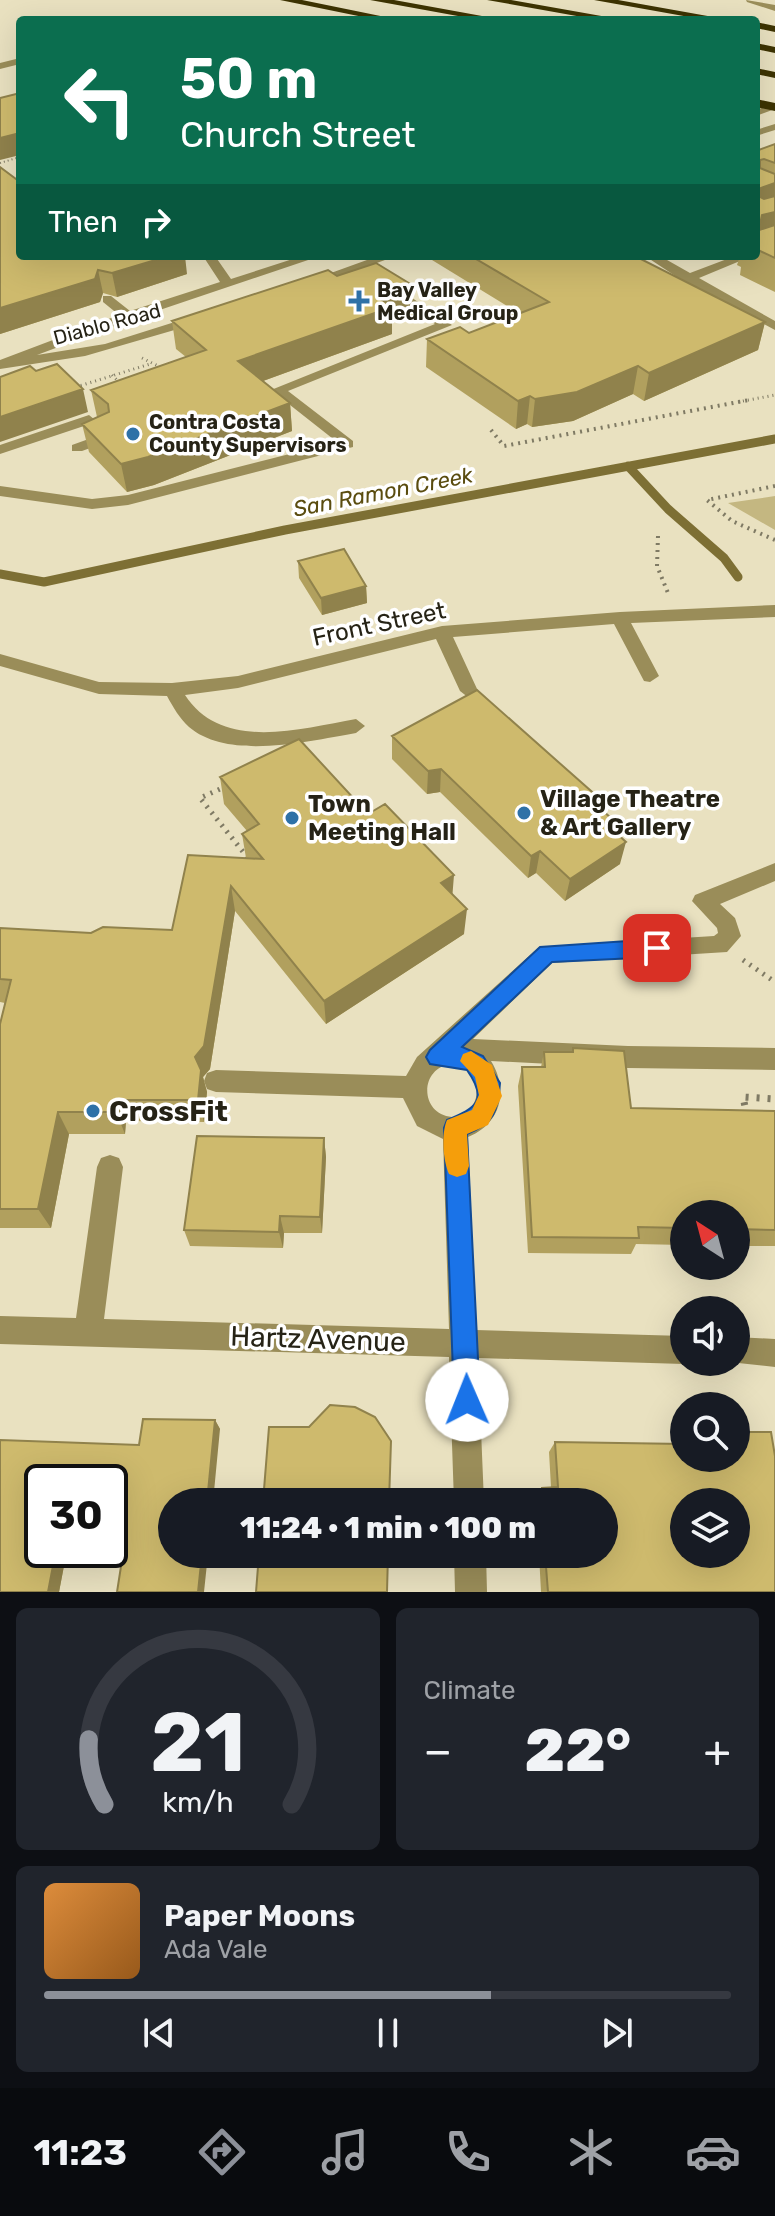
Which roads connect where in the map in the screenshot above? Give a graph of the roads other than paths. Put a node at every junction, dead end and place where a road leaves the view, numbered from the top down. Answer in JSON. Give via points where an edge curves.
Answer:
{"nodes":[{"id":1,"x":285,"y":0,"type":"edge"},
{"id":2,"x":375,"y":0,"type":"edge"},
{"id":3,"x":492,"y":0,"type":"edge"},
{"id":4,"x":599,"y":0,"type":"edge"},
{"id":5,"x":750,"y":0,"type":"edge"},
{"id":6,"x":775,"y":8,"type":"edge"},
{"id":7,"x":373,"y":16,"type":"edge"},
{"id":8,"x":474,"y":16,"type":"edge"},
{"id":9,"x":594,"y":16,"type":"edge"},
{"id":10,"x":700,"y":16,"type":"edge"},
{"id":11,"x":212,"y":260,"type":"edge"},
{"id":12,"x":302,"y":260,"type":"edge"},
{"id":13,"x":345,"y":260,"type":"edge"},
{"id":14,"x":385,"y":260,"type":"edge"},
{"id":15,"x":662,"y":260,"type":"edge"},
{"id":16,"x":735,"y":260,"type":"edge"},
{"id":17,"x":368,"y":274,"type":"junction"},
{"id":18,"x":687,"y":278,"type":"junction"},
{"id":19,"x":228,"y":284,"type":"junction"},
{"id":20,"x":297,"y":286,"type":"edge"},
{"id":21,"x":107,"y":299,"type":"edge"},
{"id":22,"x":208,"y":315,"type":"edge"},
{"id":23,"x":128,"y":316,"type":"junction"},
{"id":24,"x":775,"y":326,"type":"edge"},
{"id":25,"x":15,"y":361,"type":"junction"},
{"id":26,"x":0,"y":365,"type":"edge"},
{"id":27,"x":77,"y":448,"type":"dead end"},
{"id":28,"x":0,"y":450,"type":"edge"},
{"id":29,"x":0,"y":491,"type":"edge"},
{"id":30,"x":775,"y":611,"type":"edge"},
{"id":31,"x":620,"y":618,"type":"junction"},
{"id":32,"x":442,"y":632,"type":"junction"},
{"id":33,"x":0,"y":660,"type":"edge"},
{"id":34,"x":650,"y":676,"type":"dead end"},
{"id":35,"x":172,"y":690,"type":"junction"},
{"id":36,"x":469,"y":691,"type":"edge"},
{"id":37,"x":356,"y":726,"type":"dead end"},
{"id":38,"x":775,"y":872,"type":"edge"},
{"id":39,"x":442,"y":1052,"type":"junction"},
{"id":40,"x":775,"y":1059,"type":"edge"},
{"id":41,"x":216,"y":1081,"type":"dead end"},
{"id":42,"x":412,"y":1087,"type":"junction"},
{"id":43,"x":455,"y":1128,"type":"junction"},
{"id":44,"x":110,"y":1167,"type":"dead end"},
{"id":45,"x":0,"y":1330,"type":"edge"},
{"id":46,"x":88,"y":1333,"type":"junction"},
{"id":47,"x":466,"y":1343,"type":"junction"},
{"id":48,"x":670,"y":1350,"type":"edge"},
{"id":49,"x":750,"y":1352,"type":"edge"},
{"id":50,"x":775,"y":1353,"type":"edge"},
{"id":51,"x":469,"y":1488,"type":"edge"},
{"id":52,"x":470,"y":1568,"type":"edge"},
{"id":53,"x":471,"y":1592,"type":"edge"}],
"edges":[{"from":1,"to":7,"type":"highway"},
{"from":2,"to":8,"type":"highway"},
{"from":3,"to":9,"type":"highway"},
{"from":4,"to":10,"type":"highway"},
{"from":5,"to":6,"type":"street"},
{"from":11,"to":19,"type":"street"},
{"from":12,"to":19,"type":"street","name":"Diablo Road"},
{"from":13,"to":17,"type":"street"},
{"from":14,"to":17,"type":"street"},
{"from":15,"to":18,"type":"street"},
{"from":16,"to":18,"type":"street"},
{"from":17,"to":20,"type":"street"},
{"from":17,"to":29,"type":"street","via":[[445,325],[278,390],[348,444],[128,500],[92,504]]},
{"from":18,"to":24,"type":"street"},
{"from":19,"to":23,"type":"street","name":"Diablo Road"},
{"from":21,"to":23,"type":"street"},
{"from":22,"to":25,"type":"street","name":"Diablo Road","via":[[104,349]]},
{"from":23,"to":25,"type":"street","name":"Diablo Road"},
{"from":25,"to":26,"type":"street","name":"Diablo Road"},
{"from":27,"to":28,"type":"street","via":[[107,437],[89,419]]},
{"from":30,"to":31,"type":"street","name":"Front Street"},
{"from":31,"to":32,"type":"street","name":"Front Street"},
{"from":31,"to":34,"type":"street"},
{"from":32,"to":35,"type":"street","name":"Front Street","via":[[238,682]]},
{"from":32,"to":36,"type":"street"},
{"from":33,"to":35,"type":"street","name":"Front Street","via":[[99,688]]},
{"from":35,"to":37,"type":"street","via":[[205,729],[230,736],[261,738]]},
{"from":38,"to":39,"type":"street","via":[[703,901],[727,924],[730,936],[719,945],[547,954]]},
{"from":39,"to":40,"type":"street"},
{"from":39,"to":42,"type":"street","via":[[420,1068]]},
{"from":39,"to":43,"type":"street","via":[[475,1063],[489,1083],[487,1108],[480,1118]]},
{"from":41,"to":42,"type":"street"},
{"from":42,"to":43,"type":"street","via":[[419,1111],[441,1126]]},
{"from":43,"to":47,"type":"street"},
{"from":44,"to":46,"type":"street"},
{"from":45,"to":46,"type":"street","name":"Hartz Avenue"},
{"from":46,"to":47,"type":"street","name":"Hartz Avenue"},
{"from":47,"to":48,"type":"street","name":"Hartz Avenue"},
{"from":47,"to":51,"type":"street"},
{"from":49,"to":50,"type":"street"},
{"from":52,"to":53,"type":"street"}]}
